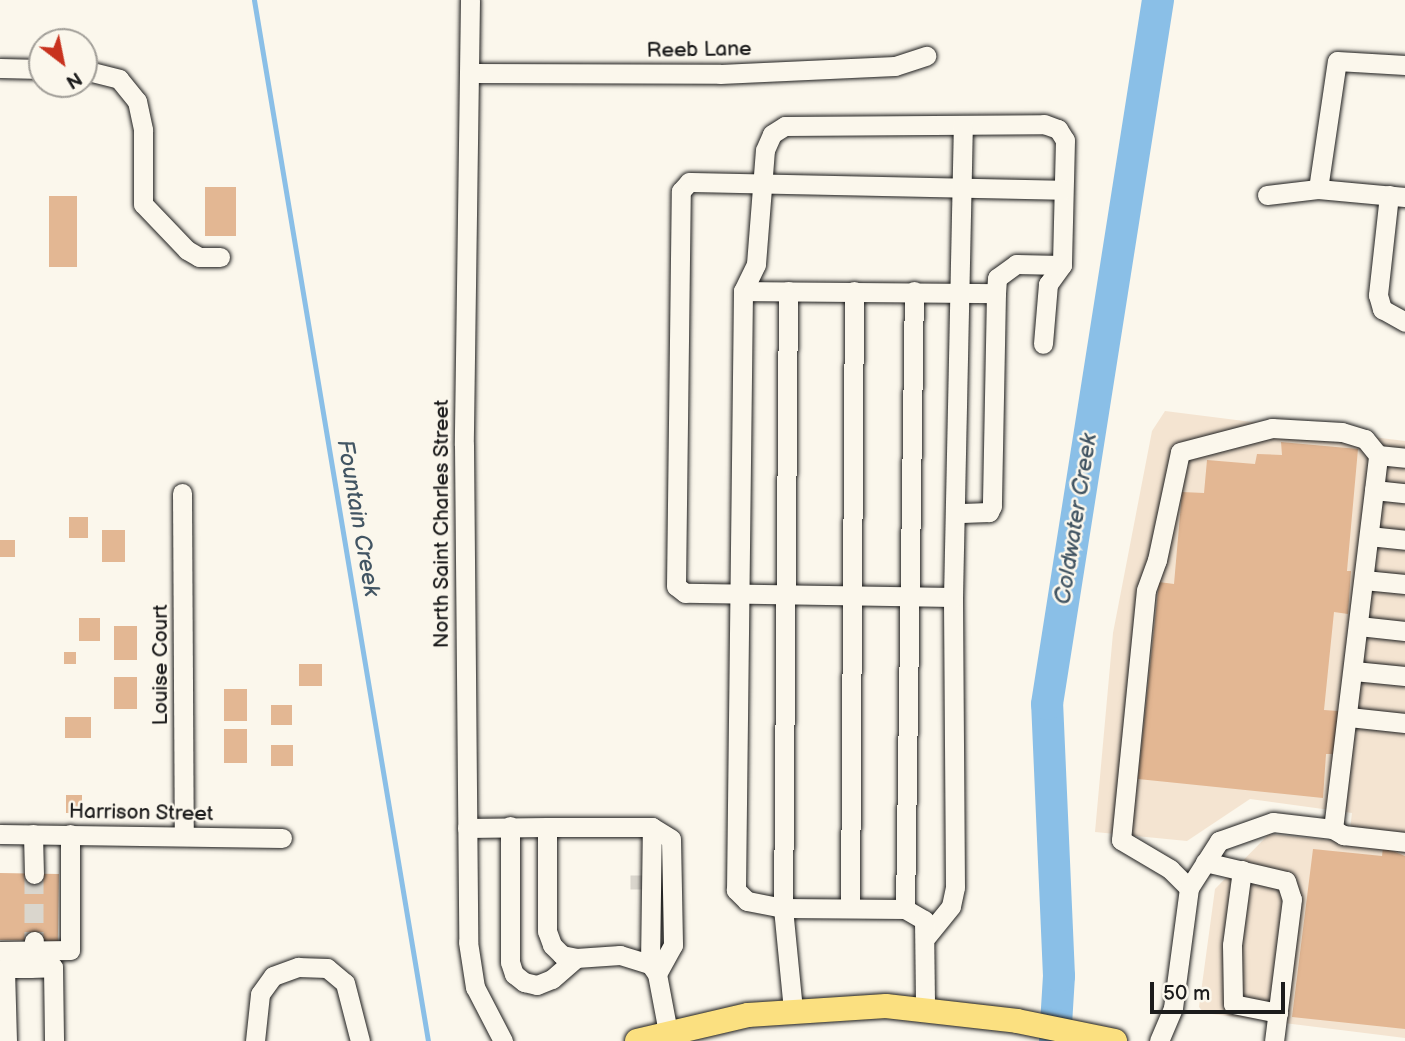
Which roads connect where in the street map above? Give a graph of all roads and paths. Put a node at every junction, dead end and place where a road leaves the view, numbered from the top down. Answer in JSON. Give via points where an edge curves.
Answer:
{"nodes":[{"id":1,"x":470,"y":0,"type":"edge"},
{"id":2,"x":926,"y":57,"type":"dead end"},
{"id":3,"x":1405,"y":65,"type":"edge"},
{"id":4,"x":0,"y":68,"type":"edge"},
{"id":5,"x":28,"y":69,"type":"edge"},
{"id":6,"x":470,"y":73,"type":"junction"},
{"id":7,"x":98,"y":74,"type":"edge"},
{"id":8,"x":963,"y":125,"type":"junction"},
{"id":9,"x":762,"y":184,"type":"junction"},
{"id":10,"x":963,"y":188,"type":"junction"},
{"id":11,"x":1318,"y":189,"type":"junction"},
{"id":12,"x":1063,"y":190,"type":"junction"},
{"id":13,"x":1267,"y":195,"type":"dead end"},
{"id":14,"x":1397,"y":196,"type":"edge"},
{"id":15,"x":220,"y":257,"type":"dead end"},
{"id":16,"x":1062,"y":265,"type":"junction"},
{"id":17,"x":743,"y":291,"type":"junction"},
{"id":18,"x":788,"y":291,"type":"junction"},
{"id":19,"x":854,"y":291,"type":"junction"},
{"id":20,"x":914,"y":291,"type":"junction"},
{"id":21,"x":960,"y":291,"type":"junction"},
{"id":22,"x":996,"y":293,"type":"junction"},
{"id":23,"x":1405,"y":322,"type":"edge"},
{"id":24,"x":1043,"y":344,"type":"dead end"},
{"id":25,"x":1378,"y":455,"type":"junction"},
{"id":26,"x":1405,"y":458,"type":"edge"},
{"id":27,"x":1374,"y":490,"type":"junction"},
{"id":28,"x":182,"y":493,"type":"dead end"},
{"id":29,"x":1405,"y":494,"type":"edge"},
{"id":30,"x":955,"y":513,"type":"junction"},
{"id":31,"x":1369,"y":536,"type":"junction"},
{"id":32,"x":1405,"y":540,"type":"edge"},
{"id":33,"x":1364,"y":580,"type":"junction"},
{"id":34,"x":1405,"y":583,"type":"edge"},
{"id":35,"x":740,"y":594,"type":"junction"},
{"id":36,"x":787,"y":595,"type":"junction"},
{"id":37,"x":852,"y":596,"type":"junction"},
{"id":38,"x":910,"y":596,"type":"junction"},
{"id":39,"x":953,"y":597,"type":"junction"},
{"id":40,"x":1359,"y":626,"type":"junction"},
{"id":41,"x":1405,"y":631,"type":"edge"},
{"id":42,"x":1354,"y":671,"type":"junction"},
{"id":43,"x":1405,"y":676,"type":"edge"},
{"id":44,"x":1349,"y":717,"type":"junction"},
{"id":45,"x":1405,"y":723,"type":"edge"},
{"id":46,"x":510,"y":826,"type":"junction"},
{"id":47,"x":547,"y":827,"type":"junction"},
{"id":48,"x":647,"y":827,"type":"junction"},
{"id":49,"x":467,"y":828,"type":"junction"},
{"id":50,"x":1333,"y":829,"type":"junction"},
{"id":51,"x":0,"y":834,"type":"edge"},
{"id":52,"x":33,"y":834,"type":"junction"},
{"id":53,"x":70,"y":834,"type":"junction"},
{"id":54,"x":184,"y":836,"type":"junction"},
{"id":55,"x":282,"y":838,"type":"dead end"},
{"id":56,"x":1405,"y":842,"type":"edge"},
{"id":57,"x":1205,"y":862,"type":"junction"},
{"id":58,"x":1242,"y":870,"type":"junction"},
{"id":59,"x":34,"y":874,"type":"tunnel mouth"},
{"id":60,"x":1189,"y":888,"type":"junction"},
{"id":61,"x":783,"y":908,"type":"junction"},
{"id":62,"x":850,"y":908,"type":"junction"},
{"id":63,"x":905,"y":909,"type":"junction"},
{"id":64,"x":928,"y":936,"type":"junction"},
{"id":65,"x":0,"y":951,"type":"edge"},
{"id":66,"x":31,"y":953,"type":"junction"},
{"id":67,"x":576,"y":958,"type":"junction"},
{"id":68,"x":648,"y":965,"type":"junction"},
{"id":69,"x":925,"y":1008,"type":"junction"},
{"id":70,"x":793,"y":1010,"type":"junction"},
{"id":71,"x":1278,"y":1013,"type":"junction"},
{"id":72,"x":668,"y":1032,"type":"junction"},
{"id":73,"x":1105,"y":1039,"type":"edge"},
{"id":74,"x":7,"y":1041,"type":"edge"},
{"id":75,"x":54,"y":1041,"type":"edge"},
{"id":76,"x":255,"y":1041,"type":"edge"},
{"id":77,"x":360,"y":1041,"type":"edge"},
{"id":78,"x":503,"y":1041,"type":"edge"},
{"id":79,"x":637,"y":1041,"type":"edge"},
{"id":80,"x":1159,"y":1041,"type":"edge"},
{"id":81,"x":1274,"y":1041,"type":"edge"}],
"edges":[{"from":1,"to":6,"type":"street","name":"North Saint Charles Street"},
{"from":2,"to":6,"type":"street","name":"Reeb Lane","via":[[895,66],[720,74]]},
{"from":3,"to":11,"type":"street","via":[[1337,61]]},
{"from":4,"to":5,"type":"street"},
{"from":6,"to":49,"type":"street","name":"North Saint Charles Street","via":[[464,432]]},
{"from":7,"to":15,"type":"street","via":[[119,79],[137,101],[143,130],[142,204],[187,250],[200,257]]},
{"from":8,"to":9,"type":"street","via":[[785,126],[772,134],[765,150]]},
{"from":8,"to":10,"type":"street"},
{"from":8,"to":12,"type":"street","via":[[1045,124],[1058,130],[1065,141]]},
{"from":9,"to":10,"type":"street"},
{"from":9,"to":17,"type":"street","via":[[756,264]]},
{"from":9,"to":35,"type":"street","via":[[689,182],[681,191],[676,586],[685,593]]},
{"from":10,"to":12,"type":"street"},
{"from":10,"to":21,"type":"street"},
{"from":11,"to":13,"type":"street"},
{"from":11,"to":14,"type":"street"},
{"from":12,"to":16,"type":"street"},
{"from":14,"to":23,"type":"street","via":[[1378,295],[1382,309]]},
{"from":16,"to":22,"type":"street","via":[[1016,264],[997,278]]},
{"from":16,"to":24,"type":"street","via":[[1048,284]]},
{"from":17,"to":18,"type":"street"},
{"from":17,"to":35,"type":"street"},
{"from":18,"to":19,"type":"street"},
{"from":18,"to":36,"type":"street"},
{"from":19,"to":20,"type":"street"},
{"from":19,"to":37,"type":"street"},
{"from":20,"to":21,"type":"street"},
{"from":20,"to":38,"type":"street"},
{"from":21,"to":22,"type":"street"},
{"from":21,"to":30,"type":"street"},
{"from":22,"to":30,"type":"street","via":[[992,506],[989,512]]},
{"from":25,"to":26,"type":"street"},
{"from":25,"to":27,"type":"street"},
{"from":25,"to":60,"type":"street","via":[[1365,439],[1342,432],[1272,428],[1180,452],[1157,560],[1146,590],[1121,840],[1170,869]]},
{"from":27,"to":29,"type":"street"},
{"from":27,"to":31,"type":"street"},
{"from":28,"to":54,"type":"street","name":"Louise Court"},
{"from":30,"to":39,"type":"street"},
{"from":31,"to":32,"type":"street"},
{"from":31,"to":33,"type":"street"},
{"from":33,"to":34,"type":"street"},
{"from":33,"to":40,"type":"street"},
{"from":35,"to":36,"type":"street"},
{"from":35,"to":61,"type":"street","via":[[736,890],[747,901]]},
{"from":36,"to":37,"type":"street"},
{"from":36,"to":61,"type":"street"},
{"from":37,"to":38,"type":"street"},
{"from":37,"to":62,"type":"street"},
{"from":38,"to":39,"type":"street"},
{"from":38,"to":63,"type":"street"},
{"from":39,"to":64,"type":"street","via":[[955,887],[951,906]]},
{"from":40,"to":41,"type":"street"},
{"from":40,"to":42,"type":"street"},
{"from":42,"to":43,"type":"street"},
{"from":42,"to":44,"type":"street"},
{"from":44,"to":45,"type":"street"},
{"from":44,"to":50,"type":"street"},
{"from":46,"to":47,"type":"street"},
{"from":46,"to":49,"type":"street"},
{"from":46,"to":67,"type":"street","via":[[510,962],[514,974],[537,985],[552,979]]},
{"from":47,"to":48,"type":"street"},
{"from":47,"to":67,"type":"street","via":[[547,931],[562,955]]},
{"from":48,"to":68,"type":"street"},
{"from":48,"to":68,"type":"street","via":[[640,882]]},
{"from":48,"to":68,"type":"street","via":[[671,839],[673,945]]},
{"from":49,"to":78,"type":"street","name":"North Saint Charles Street","via":[[468,942],[473,976]]},
{"from":50,"to":56,"type":"street","via":[[1343,835]]},
{"from":50,"to":57,"type":"street","via":[[1273,822],[1219,841]]},
{"from":51,"to":52,"type":"street","name":"Harrison Street"},
{"from":52,"to":53,"type":"street","name":"Harrison Street"},
{"from":52,"to":59,"type":"street"},
{"from":53,"to":54,"type":"street","name":"Harrison Street"},
{"from":53,"to":66,"type":"street","via":[[70,950]]},
{"from":54,"to":55,"type":"street","name":"Harrison Street"},
{"from":57,"to":58,"type":"street"},
{"from":57,"to":60,"type":"street"},
{"from":58,"to":71,"type":"street","via":[[1286,881],[1292,899]]},
{"from":58,"to":71,"type":"street","via":[[1230,989],[1233,1004]]},
{"from":60,"to":80,"type":"street","via":[[1172,1009]]},
{"from":61,"to":62,"type":"street"},
{"from":61,"to":70,"type":"street"},
{"from":62,"to":63,"type":"street"},
{"from":63,"to":64,"type":"street","via":[[924,920]]},
{"from":64,"to":69,"type":"street"},
{"from":65,"to":66,"type":"street"},
{"from":66,"to":74,"type":"street","via":[[5,968]]},
{"from":66,"to":75,"type":"street","via":[[53,967]]},
{"from":67,"to":68,"type":"street"},
{"from":68,"to":72,"type":"street"},
{"from":69,"to":70,"type":"main road"},
{"from":69,"to":73,"type":"main road"},
{"from":70,"to":72,"type":"main road"},
{"from":71,"to":81,"type":"street"},
{"from":72,"to":79,"type":"main road"},
{"from":76,"to":77,"type":"street","via":[[260,994],[273,976],[298,967],[327,968],[345,983]]}]}
